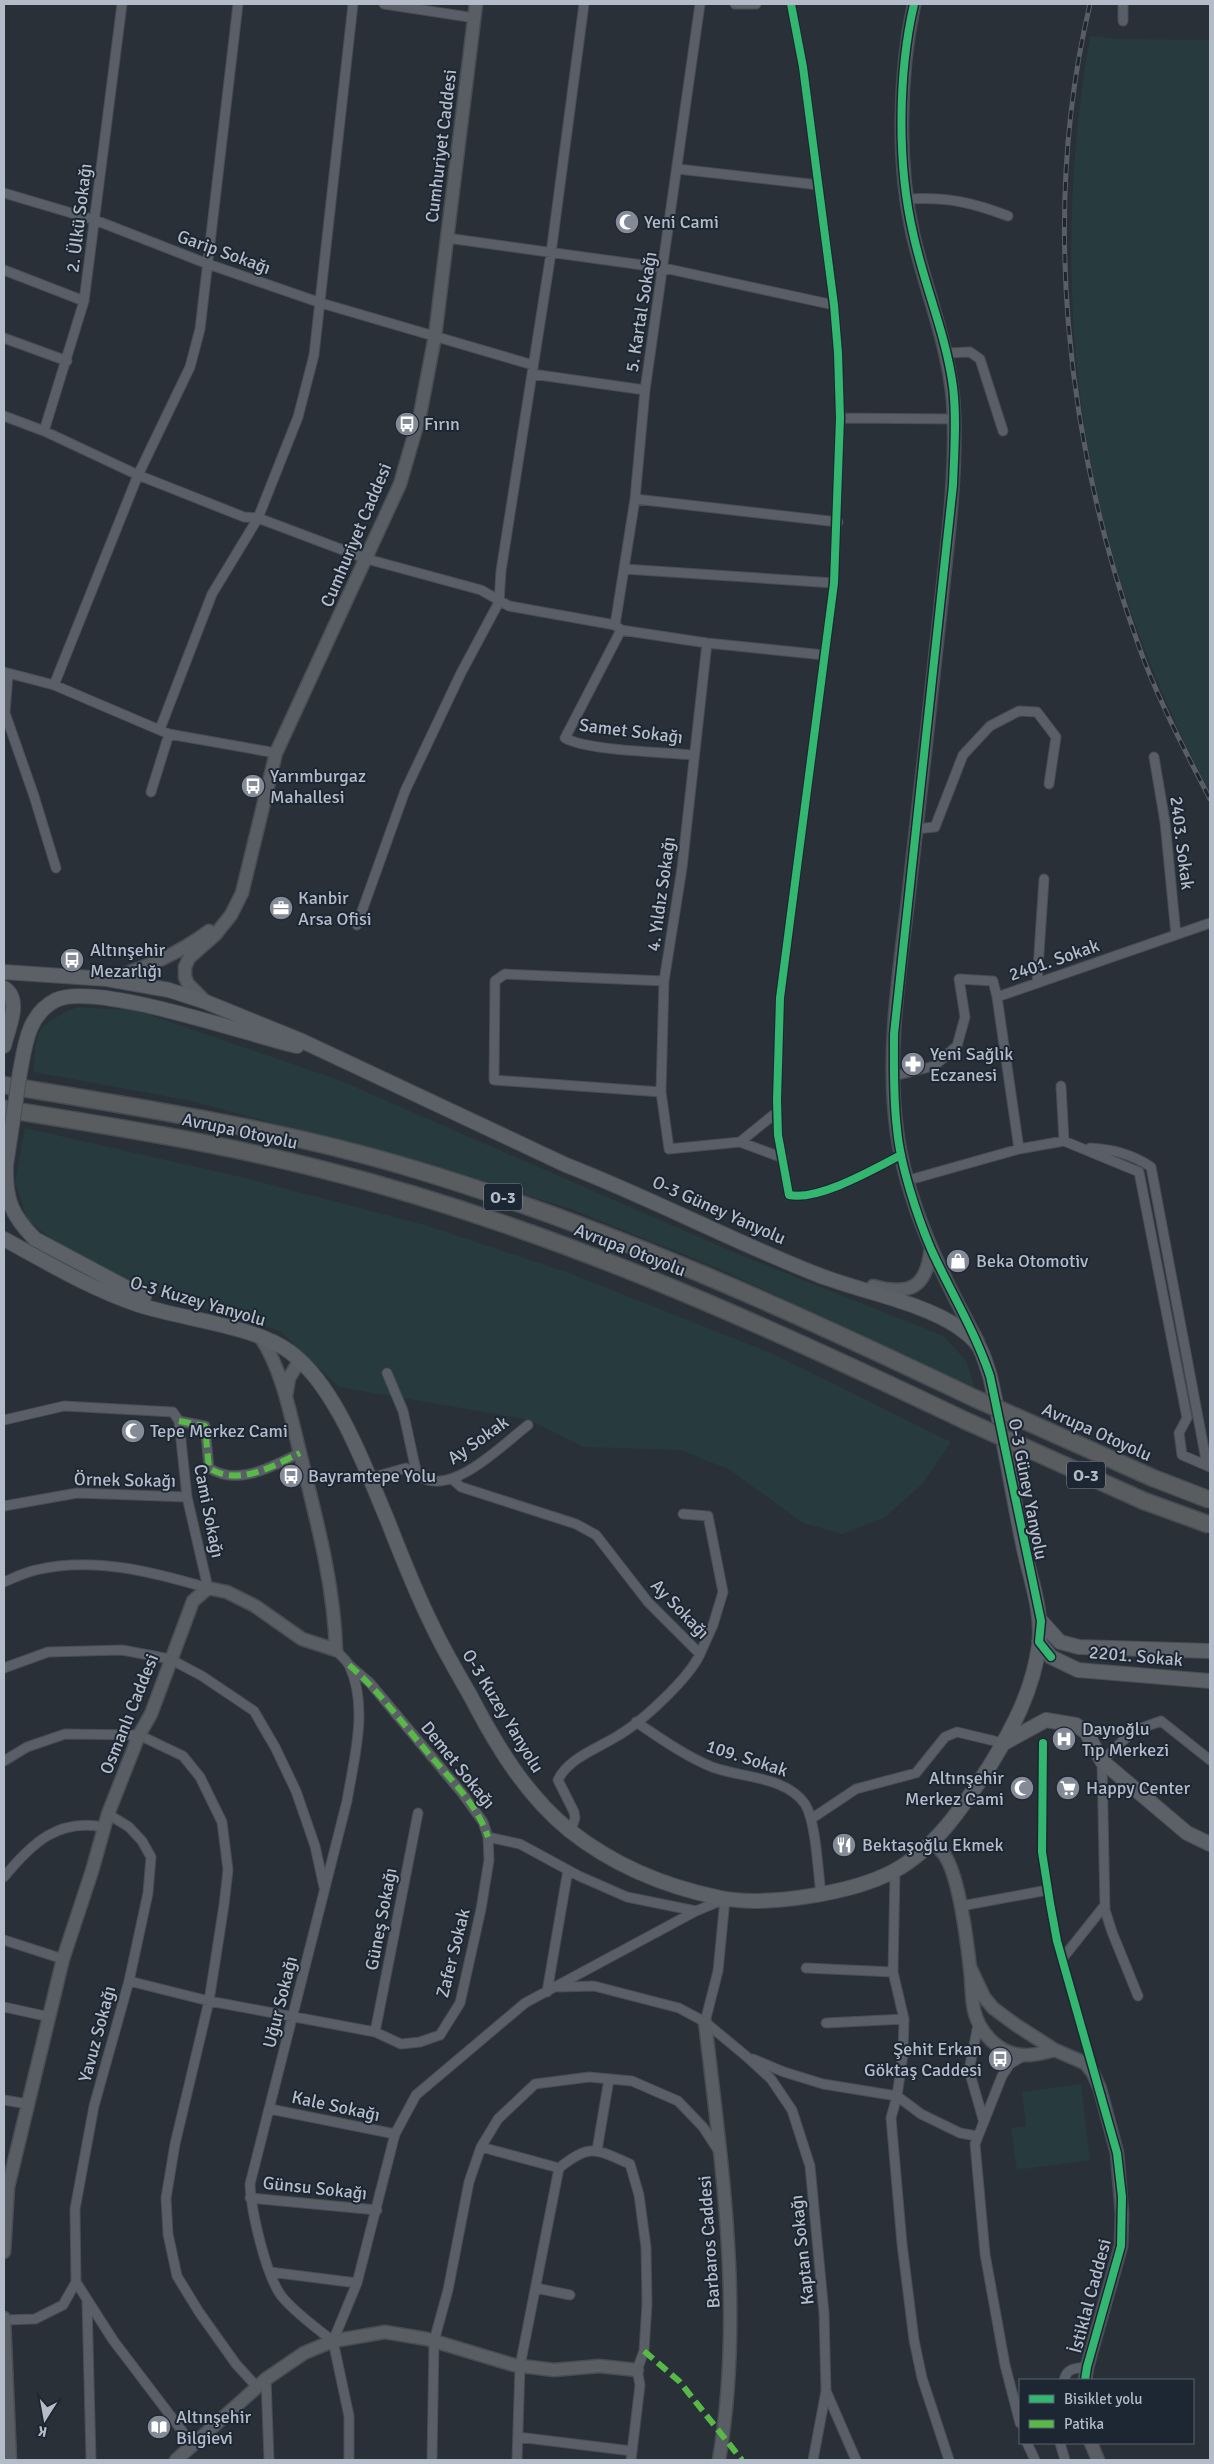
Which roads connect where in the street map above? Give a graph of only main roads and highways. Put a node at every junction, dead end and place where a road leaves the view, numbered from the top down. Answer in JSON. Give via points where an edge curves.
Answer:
{"nodes":[{"id":1,"x":476,"y":4,"type":"edge"},
{"id":2,"x":914,"y":4,"type":"edge"},
{"id":3,"x":231,"y":914,"type":"junction"},
{"id":4,"x":4,"y":972,"type":"edge"},
{"id":5,"x":107,"y":979,"type":"junction"},
{"id":6,"x":4,"y":988,"type":"edge"},
{"id":7,"x":206,"y":1002,"type":"junction"},
{"id":8,"x":4,"y":1017,"type":"edge"},
{"id":9,"x":4,"y":1044,"type":"edge"},
{"id":10,"x":330,"y":1054,"type":"junction"},
{"id":11,"x":4,"y":1085,"type":"edge"},
{"id":12,"x":4,"y":1109,"type":"edge"},
{"id":13,"x":4,"y":1239,"type":"edge"},
{"id":14,"x":930,"y":1247,"type":"junction"},
{"id":15,"x":817,"y":1274,"type":"junction"},
{"id":16,"x":241,"y":1330,"type":"junction"},
{"id":17,"x":261,"y":1338,"type":"junction"},
{"id":18,"x":980,"y":1344,"type":"junction"},
{"id":19,"x":300,"y":1360,"type":"junction"},
{"id":20,"x":286,"y":1396,"type":"junction"},
{"id":21,"x":1210,"y":1500,"type":"edge"},
{"id":22,"x":1210,"y":1525,"type":"edge"},
{"id":23,"x":1041,"y":1621,"type":"junction"},
{"id":24,"x":1039,"y":1642,"type":"junction"},
{"id":25,"x":1210,"y":1651,"type":"edge"},
{"id":26,"x":1210,"y":1681,"type":"edge"},
{"id":27,"x":1003,"y":1744,"type":"junction"},
{"id":28,"x":932,"y":1842,"type":"junction"},
{"id":29,"x":1210,"y":1844,"type":"edge"},
{"id":30,"x":970,"y":1967,"type":"junction"},
{"id":31,"x":998,"y":2012,"type":"junction"},
{"id":32,"x":705,"y":2022,"type":"road end"},
{"id":33,"x":978,"y":2025,"type":"junction"},
{"id":34,"x":1032,"y":2034,"type":"junction"},
{"id":35,"x":1055,"y":2050,"type":"junction"},
{"id":36,"x":1025,"y":2056,"type":"junction"},
{"id":37,"x":6,"y":2187,"type":"edge"},
{"id":38,"x":4,"y":2252,"type":"edge"},
{"id":39,"x":4,"y":2320,"type":"edge"},
{"id":40,"x":638,"y":2370,"type":"road end"},
{"id":41,"x":1085,"y":2379,"type":"edge"},
{"id":42,"x":5,"y":2394,"type":"edge"},
{"id":43,"x":1091,"y":2444,"type":"edge"},
{"id":44,"x":178,"y":2459,"type":"edge"},
{"id":45,"x":10,"y":2460,"type":"edge"},
{"id":46,"x":719,"y":2460,"type":"edge"},
{"id":47,"x":1098,"y":2460,"type":"edge"}],
"edges":[{"from":1,"to":3,"type":"main road","name":"Cumhuriyet Caddesi","via":[[435,336],[420,415],[400,484],[276,753],[249,869]]},
{"from":2,"to":14,"type":"main road","via":[[902,85],[908,199],[920,264],[946,353],[953,388],[954,419],[953,485],[894,1034],[897,1130],[901,1155]]},
{"from":3,"to":5,"type":"main road","name":"Cumhuriyet Caddesi","via":[[175,954]]},
{"from":3,"to":7,"type":"main road","name":"Cumhuriyet Caddesi","via":[[215,935],[189,958],[186,967],[188,984]]},
{"from":4,"to":5,"type":"main road"},
{"from":5,"to":7,"type":"main road","via":[[169,990]]},
{"from":6,"to":9,"type":"main road","via":[[12,999],[12,1010]]},
{"from":7,"to":10,"type":"main road"},
{"from":8,"to":9,"type":"main road"},
{"from":10,"to":15,"type":"main road","name":"O-3 Güney Yanyolu","via":[[566,1165]]},
{"from":10,"to":16,"type":"main road","bridge":true,"via":[[132,1003],[87,995],[56,1000],[42,1010],[27,1034],[5,1186],[10,1207],[22,1226],[35,1239],[132,1293]]},
{"from":11,"to":21,"type":"highway","name":"Avrupa Otoyolu","number":"O-3","bridge":true,"via":[[237,1125],[368,1156],[474,1188],[590,1229],[748,1292],[974,1398]]},
{"from":12,"to":22,"type":"highway","name":"Avrupa Otoyolu","number":"O-3","bridge":true,"via":[[246,1152],[325,1170],[460,1210],[586,1253],[755,1322],[1144,1501]]},
{"from":13,"to":16,"type":"main road","name":"O-3 Kuzey Yanyolu","via":[[110,1294],[192,1320]]},
{"from":14,"to":15,"type":"main road","via":[[929,1263],[923,1278],[912,1288],[899,1292]]},
{"from":14,"to":18,"type":"main road"},
{"from":15,"to":18,"type":"main road","name":"O-3 Güney Yanyolu","via":[[928,1312],[956,1326]]},
{"from":16,"to":17,"type":"main road","name":"O-3 Kuzey Yanyolu"},
{"from":17,"to":19,"type":"main road","name":"O-3 Kuzey Yanyolu","via":[[288,1350]]},
{"from":17,"to":20,"type":"main road","via":[[269,1349]]},
{"from":18,"to":23,"type":"main road","name":"O-3 Güney Yanyolu","via":[[990,1376]]},
{"from":19,"to":20,"type":"main road","via":[[289,1378]]},
{"from":19,"to":28,"type":"main road","name":"O-3 Kuzey Yanyolu","via":[[317,1377],[334,1405],[370,1478],[431,1625],[479,1712],[517,1776],[550,1814],[571,1831],[621,1865],[672,1885],[726,1899],[821,1894],[856,1885],[895,1870]]},
{"from":20,"to":37,"type":"main road","name":"Osmanlı Caddesi","via":[[324,1552],[335,1619],[336,1650],[302,1639],[255,1606],[227,1592],[208,1588],[192,1601],[151,1714],[139,1735],[108,1814],[63,1959]]},
{"from":23,"to":24,"type":"main road","name":"O-3 Güney Yanyolu"},
{"from":23,"to":25,"type":"main road","name":"2201. Sokak","via":[[1060,1642],[1079,1646]]},
{"from":24,"to":26,"type":"main road","name":"2201. Sokak","via":[[1051,1657],[1078,1670]]},
{"from":24,"to":27,"type":"main road","name":"O-3 Kuzey Yanyolu","via":[[1034,1676]]},
{"from":27,"to":28,"type":"main road","name":"O-3 Kuzey Yanyolu","via":[[976,1786]]},
{"from":27,"to":29,"type":"main road","via":[[1046,1720],[1076,1725],[1086,1732],[1102,1761],[1187,1834]]},
{"from":28,"to":30,"type":"main road","name":"İstiklal Caddesi","via":[[943,1852],[950,1866],[961,1906]]},
{"from":30,"to":31,"type":"main road","name":"İstiklal Caddesi","via":[[984,1997]]},
{"from":30,"to":33,"type":"main road","name":"İstiklal Caddesi"},
{"from":31,"to":33,"type":"main road","via":[[986,2012]]},
{"from":31,"to":34,"type":"main road","name":"İstiklal Caddesi"},
{"from":32,"to":46,"type":"main road","name":"Barbaros Caddesi","via":[[729,2235],[731,2296],[729,2380]]},
{"from":33,"to":36,"type":"main road","via":[[1005,2050]]},
{"from":34,"to":35,"type":"main road","name":"İstiklal Caddesi"},
{"from":34,"to":36,"type":"main road","via":[[1034,2047]]},
{"from":35,"to":36,"type":"main road"},
{"from":35,"to":41,"type":"main road","name":"İstiklal Caddesi","via":[[1085,2062],[1093,2073],[1116,2152],[1122,2197],[1120,2246]]},
{"from":37,"to":38,"type":"main road","name":"Osmanlı Caddesi"},
{"from":39,"to":42,"type":"main road"},
{"from":40,"to":44,"type":"main road","via":[[599,2366],[554,2370],[520,2366],[434,2341],[385,2332],[333,2341],[304,2353],[261,2383]]},
{"from":42,"to":45,"type":"main road"},
{"from":43,"to":47,"type":"main road"}]}
